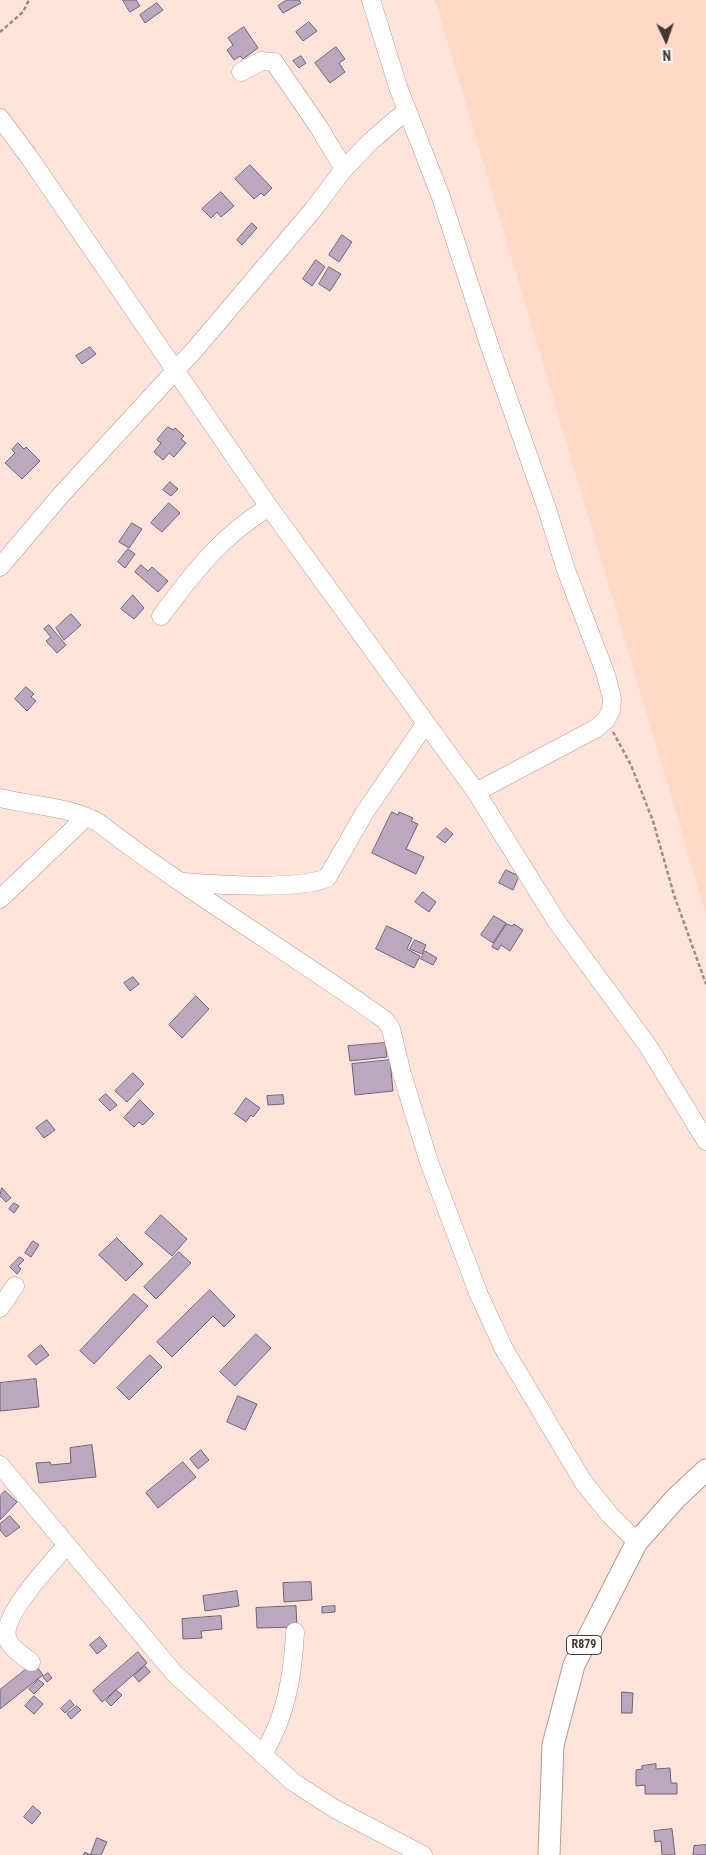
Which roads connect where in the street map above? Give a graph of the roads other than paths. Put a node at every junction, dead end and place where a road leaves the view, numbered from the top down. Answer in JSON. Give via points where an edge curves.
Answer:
{"nodes":[{"id":1,"x":371,"y":0,"type":"edge"},
{"id":2,"x":241,"y":72,"type":"dead end"},
{"id":3,"x":407,"y":110,"type":"junction"},
{"id":4,"x":0,"y":118,"type":"edge"},
{"id":5,"x":344,"y":169,"type":"junction"},
{"id":6,"x":176,"y":370,"type":"junction"},
{"id":7,"x":269,"y":507,"type":"junction"},
{"id":8,"x":2,"y":561,"type":"edge"},
{"id":9,"x":161,"y":616,"type":"dead end"},
{"id":10,"x":426,"y":723,"type":"junction"},
{"id":11,"x":476,"y":792,"type":"junction"},
{"id":12,"x":0,"y":798,"type":"edge"},
{"id":13,"x":86,"y":816,"type":"junction"},
{"id":14,"x":183,"y":882,"type":"junction"},
{"id":15,"x":0,"y":900,"type":"edge"},
{"id":16,"x":706,"y":1141,"type":"edge"},
{"id":17,"x":15,"y":1286,"type":"dead end"},
{"id":18,"x":0,"y":1308,"type":"edge"},
{"id":19,"x":0,"y":1466,"type":"edge"},
{"id":20,"x":706,"y":1470,"type":"edge"},
{"id":21,"x":638,"y":1542,"type":"junction"},
{"id":22,"x":66,"y":1546,"type":"junction"},
{"id":23,"x":295,"y":1632,"type":"dead end"},
{"id":24,"x":31,"y":1662,"type":"dead end"},
{"id":25,"x":263,"y":1754,"type":"junction"},
{"id":26,"x":422,"y":1855,"type":"edge"},
{"id":27,"x":549,"y":1855,"type":"edge"}],
"edges":[{"from":1,"to":3,"type":"street"},
{"from":2,"to":5,"type":"street","via":[[261,61],[274,62]]},
{"from":3,"to":5,"type":"street","via":[[370,141]]},
{"from":3,"to":11,"type":"street","via":[[442,197],[489,344],[612,700],[606,720],[580,738]]},
{"from":4,"to":6,"type":"street"},
{"from":5,"to":6,"type":"street"},
{"from":6,"to":7,"type":"street"},
{"from":6,"to":8,"type":"street"},
{"from":7,"to":9,"type":"street","via":[[238,527],[216,547],[195,569]]},
{"from":7,"to":10,"type":"street"},
{"from":10,"to":11,"type":"street"},
{"from":10,"to":14,"type":"street","via":[[365,812],[327,878],[306,883],[256,885]]},
{"from":11,"to":16,"type":"street","via":[[557,922],[648,1046]]},
{"from":12,"to":13,"type":"street"},
{"from":13,"to":14,"type":"street"},
{"from":13,"to":15,"type":"street"},
{"from":14,"to":21,"type":"street","via":[[385,1020],[391,1029],[429,1162],[479,1295],[504,1349],[584,1483]]},
{"from":17,"to":18,"type":"street"},
{"from":19,"to":22,"type":"street"},
{"from":20,"to":21,"type":"main road","number":"R879","via":[[676,1498]]},
{"from":21,"to":27,"type":"main road","number":"R879","via":[[574,1665],[553,1745]]},
{"from":22,"to":24,"type":"street","via":[[23,1598],[8,1627],[7,1638],[11,1645]]},
{"from":22,"to":25,"type":"street","via":[[174,1673]]},
{"from":23,"to":25,"type":"street","via":[[285,1707],[276,1734]]},
{"from":25,"to":26,"type":"street","via":[[293,1782],[335,1809]]}]}
